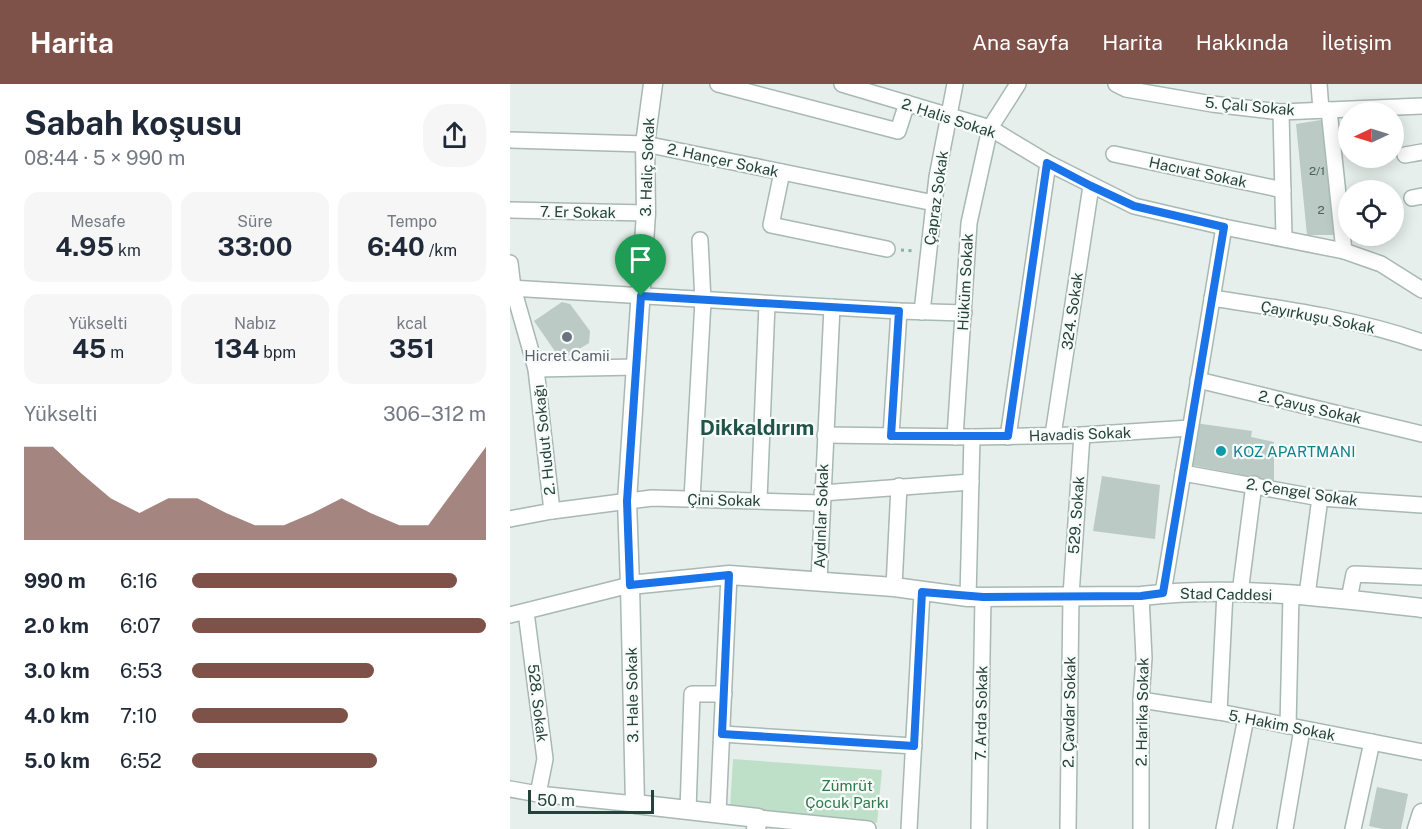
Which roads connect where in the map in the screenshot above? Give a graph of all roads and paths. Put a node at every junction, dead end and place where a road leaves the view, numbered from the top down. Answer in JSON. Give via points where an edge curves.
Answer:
{"nodes":[{"id":1,"x":653,"y":84,"type":"edge"},
{"id":2,"x":718,"y":84,"type":"edge"},
{"id":3,"x":842,"y":84,"type":"edge"},
{"id":4,"x":955,"y":84,"type":"edge"},
{"id":5,"x":1018,"y":84,"type":"edge"},
{"id":6,"x":1116,"y":84,"type":"edge"},
{"id":7,"x":1318,"y":84,"type":"edge"},
{"id":8,"x":907,"y":103,"type":"junction"},
{"id":9,"x":1422,"y":106,"type":"edge"},
{"id":10,"x":1325,"y":110,"type":"junction"},
{"id":11,"x":1281,"y":112,"type":"junction"},
{"id":12,"x":949,"y":116,"type":"junction"},
{"id":13,"x":990,"y":128,"type":"junction"},
{"id":14,"x":510,"y":140,"type":"edge"},
{"id":15,"x":645,"y":144,"type":"junction"},
{"id":16,"x":1422,"y":152,"type":"edge"},
{"id":17,"x":1114,"y":154,"type":"dead end"},
{"id":18,"x":1405,"y":155,"type":"dead end"},
{"id":19,"x":1047,"y":163,"type":"junction"},
{"id":20,"x":782,"y":172,"type":"junction"},
{"id":21,"x":1091,"y":186,"type":"junction"},
{"id":22,"x":1283,"y":190,"type":"junction"},
{"id":23,"x":934,"y":203,"type":"junction"},
{"id":24,"x":510,"y":210,"type":"edge"},
{"id":25,"x":646,"y":213,"type":"junction"},
{"id":26,"x":1224,"y":227,"type":"junction"},
{"id":27,"x":1284,"y":238,"type":"junction"},
{"id":28,"x":700,"y":240,"type":"dead end"},
{"id":29,"x":887,"y":249,"type":"joint"},
{"id":30,"x":1344,"y":250,"type":"junction"},
{"id":31,"x":928,"y":252,"type":"junction"},
{"id":32,"x":510,"y":263,"type":"edge"},
{"id":33,"x":512,"y":288,"type":"edge"},
{"id":34,"x":1422,"y":291,"type":"edge"},
{"id":35,"x":641,"y":296,"type":"junction"},
{"id":36,"x":1212,"y":298,"type":"junction"},
{"id":37,"x":703,"y":301,"type":"junction"},
{"id":38,"x":767,"y":304,"type":"junction"},
{"id":39,"x":832,"y":307,"type":"junction"},
{"id":40,"x":899,"y":311,"type":"junction"},
{"id":41,"x":922,"y":312,"type":"junction"},
{"id":42,"x":964,"y":313,"type":"junction"},
{"id":43,"x":1422,"y":342,"type":"edge"},
{"id":44,"x":637,"y":367,"type":"junction"},
{"id":45,"x":536,"y":369,"type":"junction"},
{"id":46,"x":1198,"y":380,"type":"junction"},
{"id":47,"x":1190,"y":428,"type":"junction"},
{"id":48,"x":1422,"y":434,"type":"edge"},
{"id":49,"x":825,"y":435,"type":"junction"},
{"id":50,"x":1053,"y":435,"type":"junction"},
{"id":51,"x":1082,"y":435,"type":"junction"},
{"id":52,"x":891,"y":436,"type":"junction"},
{"id":53,"x":1008,"y":436,"type":"junction"},
{"id":54,"x":955,"y":437,"type":"junction"},
{"id":55,"x":972,"y":437,"type":"junction"},
{"id":56,"x":1183,"y":473,"type":"junction"},
{"id":57,"x":971,"y":482,"type":"junction"},
{"id":58,"x":1254,"y":484,"type":"junction"},
{"id":59,"x":899,"y":486,"type":"junction"},
{"id":60,"x":822,"y":498,"type":"junction"},
{"id":61,"x":1320,"y":498,"type":"junction"},
{"id":62,"x":692,"y":499,"type":"junction"},
{"id":63,"x":759,"y":500,"type":"junction"},
{"id":64,"x":627,"y":501,"type":"junction"},
{"id":65,"x":1422,"y":506,"type":"edge"},
{"id":66,"x":552,"y":511,"type":"junction"},
{"id":67,"x":510,"y":519,"type":"edge"},
{"id":68,"x":729,"y":575,"type":"junction"},
{"id":69,"x":1422,"y":578,"type":"edge"},
{"id":70,"x":819,"y":581,"type":"junction"},
{"id":71,"x":630,"y":585,"type":"junction"},
{"id":72,"x":894,"y":587,"type":"junction"},
{"id":73,"x":922,"y":592,"type":"junction"},
{"id":74,"x":1163,"y":593,"type":"junction"},
{"id":75,"x":1233,"y":593,"type":"junction"},
{"id":76,"x":1071,"y":595,"type":"junction"},
{"id":77,"x":1299,"y":595,"type":"junction"},
{"id":78,"x":1141,"y":596,"type":"junction"},
{"id":79,"x":976,"y":597,"type":"junction"},
{"id":80,"x":1349,"y":599,"type":"junction"},
{"id":81,"x":1422,"y":608,"type":"edge"},
{"id":82,"x":526,"y":612,"type":"junction"},
{"id":83,"x":510,"y":615,"type":"edge"},
{"id":84,"x":724,"y":694,"type":"junction"},
{"id":85,"x":1141,"y":699,"type":"junction"},
{"id":86,"x":1219,"y":712,"type":"junction"},
{"id":87,"x":1246,"y":718,"type":"junction"},
{"id":88,"x":1295,"y":728,"type":"junction"},
{"id":89,"x":722,"y":734,"type":"junction"},
{"id":90,"x":1372,"y":742,"type":"junction"},
{"id":91,"x":914,"y":746,"type":"junction"},
{"id":92,"x":1422,"y":752,"type":"edge"},
{"id":93,"x":510,"y":789,"type":"edge"},
{"id":94,"x":538,"y":794,"type":"junction"},
{"id":95,"x":635,"y":804,"type":"junction"},
{"id":96,"x":688,"y":810,"type":"junction"},
{"id":97,"x":718,"y":813,"type":"junction"},
{"id":98,"x":1422,"y":813,"type":"edge"},
{"id":99,"x":757,"y":824,"type":"edge"},
{"id":100,"x":868,"y":829,"type":"edge"},
{"id":101,"x":909,"y":829,"type":"edge"},
{"id":102,"x":979,"y":829,"type":"edge"},
{"id":103,"x":1068,"y":829,"type":"edge"},
{"id":104,"x":1141,"y":829,"type":"edge"},
{"id":105,"x":1224,"y":829,"type":"edge"},
{"id":106,"x":1285,"y":829,"type":"edge"},
{"id":107,"x":1353,"y":829,"type":"edge"},
{"id":108,"x":1417,"y":829,"type":"edge"}],
"edges":[{"from":1,"to":15,"type":"street","name":"3. Haliç Sokak"},
{"from":2,"to":8,"type":"street","via":[[898,131]]},
{"from":3,"to":8,"type":"street","name":"2. Halis Sokak"},
{"from":4,"to":12,"type":"street","name":"Çapraz Sokak"},
{"from":5,"to":13,"type":"street"},
{"from":6,"to":11,"type":"street","name":"5. Çalı Sokak","via":[[1212,104]]},
{"from":7,"to":10,"type":"street"},
{"from":8,"to":12,"type":"street","name":"2. Halis Sokak"},
{"from":9,"to":10,"type":"street","name":"5. Çalı Sokak"},
{"from":10,"to":11,"type":"street","name":"5. Çalı Sokak"},
{"from":10,"to":30,"type":"street"},
{"from":11,"to":22,"type":"street"},
{"from":12,"to":13,"type":"street","name":"2. Halis Sokak"},
{"from":12,"to":23,"type":"street","name":"Çapraz Sokak"},
{"from":13,"to":19,"type":"street","name":"2. Halis Sokak"},
{"from":13,"to":42,"type":"street","name":"Hüküm Sokak","via":[[969,223]]},
{"from":14,"to":15,"type":"street","name":"2. Hançer Sokak"},
{"from":15,"to":20,"type":"street","name":"2. Hançer Sokak"},
{"from":15,"to":25,"type":"street","name":"3. Haliç Sokak"},
{"from":16,"to":18,"type":"street"},
{"from":17,"to":22,"type":"street","name":"Hacıvat Sokak"},
{"from":19,"to":21,"type":"street","name":"2. Halis Sokak"},
{"from":19,"to":53,"type":"street"},
{"from":20,"to":23,"type":"street","name":"2. Hançer Sokak"},
{"from":20,"to":29,"type":"street","via":[[771,225]]},
{"from":21,"to":26,"type":"street","name":"2. Halis Sokak","via":[[1134,206]]},
{"from":21,"to":50,"type":"street","name":"324. Sokak"},
{"from":22,"to":27,"type":"street"},
{"from":23,"to":31,"type":"street","name":"Çapraz Sokak"},
{"from":24,"to":25,"type":"street","name":"7. Er Sokak"},
{"from":25,"to":35,"type":"street","name":"3. Haliç Sokak"},
{"from":26,"to":27,"type":"street","name":"2. Halis Sokak"},
{"from":26,"to":36,"type":"street"},
{"from":27,"to":30,"type":"street","name":"2. Halis Sokak"},
{"from":28,"to":37,"type":"street"},
{"from":29,"to":31,"type":"path"},
{"from":30,"to":34,"type":"street","name":"2. Halis Sokak","via":[[1381,264]]},
{"from":31,"to":41,"type":"street","name":"Çapraz Sokak"},
{"from":32,"to":33,"type":"street","name":"2. Hudut Sokağı"},
{"from":33,"to":35,"type":"street"},
{"from":33,"to":45,"type":"street","name":"2. Hudut Sokağı"},
{"from":35,"to":37,"type":"street"},
{"from":35,"to":44,"type":"street","name":"3. Haliç Sokak"},
{"from":36,"to":43,"type":"street","name":"Çayırkuşu Sokak","via":[[1333,318]]},
{"from":36,"to":46,"type":"street"},
{"from":37,"to":38,"type":"street"},
{"from":37,"to":62,"type":"street"},
{"from":38,"to":39,"type":"street"},
{"from":38,"to":63,"type":"street"},
{"from":39,"to":40,"type":"street"},
{"from":39,"to":49,"type":"street","name":"Aydınlar Sokak"},
{"from":40,"to":41,"type":"street"},
{"from":40,"to":52,"type":"street"},
{"from":41,"to":42,"type":"street"},
{"from":42,"to":54,"type":"street","name":"Hüküm Sokak"},
{"from":44,"to":45,"type":"street"},
{"from":44,"to":64,"type":"street","name":"3. Haliç Sokak"},
{"from":45,"to":66,"type":"street","name":"2. Hudut Sokağı"},
{"from":46,"to":47,"type":"street"},
{"from":46,"to":48,"type":"street","name":"2. Çavuş Sokak"},
{"from":47,"to":51,"type":"street","name":"Havadis Sokak"},
{"from":47,"to":56,"type":"street"},
{"from":49,"to":52,"type":"street","name":"Havadis Sokak"},
{"from":49,"to":60,"type":"street","name":"Aydınlar Sokak"},
{"from":50,"to":51,"type":"street","name":"Havadis Sokak"},
{"from":50,"to":53,"type":"street","name":"Havadis Sokak"},
{"from":51,"to":76,"type":"street","name":"529. Sokak"},
{"from":52,"to":54,"type":"street","name":"Havadis Sokak"},
{"from":53,"to":55,"type":"street","name":"Havadis Sokak"},
{"from":54,"to":55,"type":"street","name":"Havadis Sokak"},
{"from":55,"to":57,"type":"street","name":"7. Arda Sokak"},
{"from":56,"to":58,"type":"street","name":"2. Çengel Sokak"},
{"from":56,"to":74,"type":"street"},
{"from":57,"to":59,"type":"street","name":"Çini Sokak"},
{"from":57,"to":79,"type":"street","name":"7. Arda Sokak"},
{"from":58,"to":61,"type":"street","name":"2. Çengel Sokak"},
{"from":58,"to":75,"type":"street"},
{"from":59,"to":60,"type":"street","name":"Çini Sokak"},
{"from":59,"to":72,"type":"street"},
{"from":60,"to":63,"type":"street","name":"Çini Sokak"},
{"from":60,"to":70,"type":"street","name":"Aydınlar Sokak"},
{"from":61,"to":65,"type":"street","name":"2. Çengel Sokak"},
{"from":61,"to":77,"type":"street"},
{"from":62,"to":63,"type":"street","name":"Çini Sokak"},
{"from":62,"to":64,"type":"street","name":"Çini Sokak"},
{"from":64,"to":66,"type":"street"},
{"from":64,"to":71,"type":"street"},
{"from":66,"to":67,"type":"street"},
{"from":68,"to":70,"type":"street","name":"Stad Caddesi"},
{"from":68,"to":71,"type":"street","name":"Stad Caddesi"},
{"from":68,"to":84,"type":"street"},
{"from":69,"to":80,"type":"street","via":[[1354,574]]},
{"from":70,"to":72,"type":"street","name":"Stad Caddesi"},
{"from":71,"to":82,"type":"street"},
{"from":71,"to":95,"type":"street","name":"3. Hale Sokak"},
{"from":72,"to":73,"type":"street","name":"Stad Caddesi"},
{"from":73,"to":79,"type":"street","name":"Stad Caddesi"},
{"from":73,"to":91,"type":"street"},
{"from":74,"to":75,"type":"street","name":"Stad Caddesi"},
{"from":74,"to":78,"type":"street","name":"Stad Caddesi"},
{"from":75,"to":77,"type":"street","name":"Stad Caddesi"},
{"from":75,"to":86,"type":"street"},
{"from":76,"to":78,"type":"street","name":"Stad Caddesi"},
{"from":76,"to":79,"type":"street","name":"Stad Caddesi"},
{"from":76,"to":103,"type":"street","name":"2. Çavdar Sokak"},
{"from":77,"to":80,"type":"street","name":"Stad Caddesi"},
{"from":77,"to":88,"type":"street"},
{"from":78,"to":85,"type":"street","name":"2. Harika Sokak"},
{"from":79,"to":102,"type":"street","name":"7. Arda Sokak"},
{"from":80,"to":81,"type":"street","name":"Stad Caddesi"},
{"from":82,"to":83,"type":"street"},
{"from":82,"to":94,"type":"street","name":"528. Sokak","via":[[544,759]]},
{"from":84,"to":89,"type":"street"},
{"from":84,"to":96,"type":"street","via":[[692,694]]},
{"from":85,"to":86,"type":"street","name":"5. Hakim Sokak"},
{"from":85,"to":104,"type":"street","name":"2. Harika Sokak"},
{"from":86,"to":87,"type":"street","name":"5. Hakim Sokak"},
{"from":87,"to":88,"type":"street","name":"5. Hakim Sokak"},
{"from":87,"to":105,"type":"street"},
{"from":88,"to":90,"type":"street","name":"5. Hakim Sokak"},
{"from":88,"to":106,"type":"street"},
{"from":89,"to":91,"type":"street"},
{"from":89,"to":97,"type":"street"},
{"from":90,"to":92,"type":"street","name":"5. Hakim Sokak"},
{"from":90,"to":107,"type":"street"},
{"from":91,"to":101,"type":"street"},
{"from":93,"to":94,"type":"street"},
{"from":94,"to":95,"type":"street"},
{"from":95,"to":96,"type":"street"},
{"from":96,"to":97,"type":"street"},
{"from":97,"to":99,"type":"street"},
{"from":98,"to":108,"type":"street"},
{"from":99,"to":100,"type":"street"}]}
